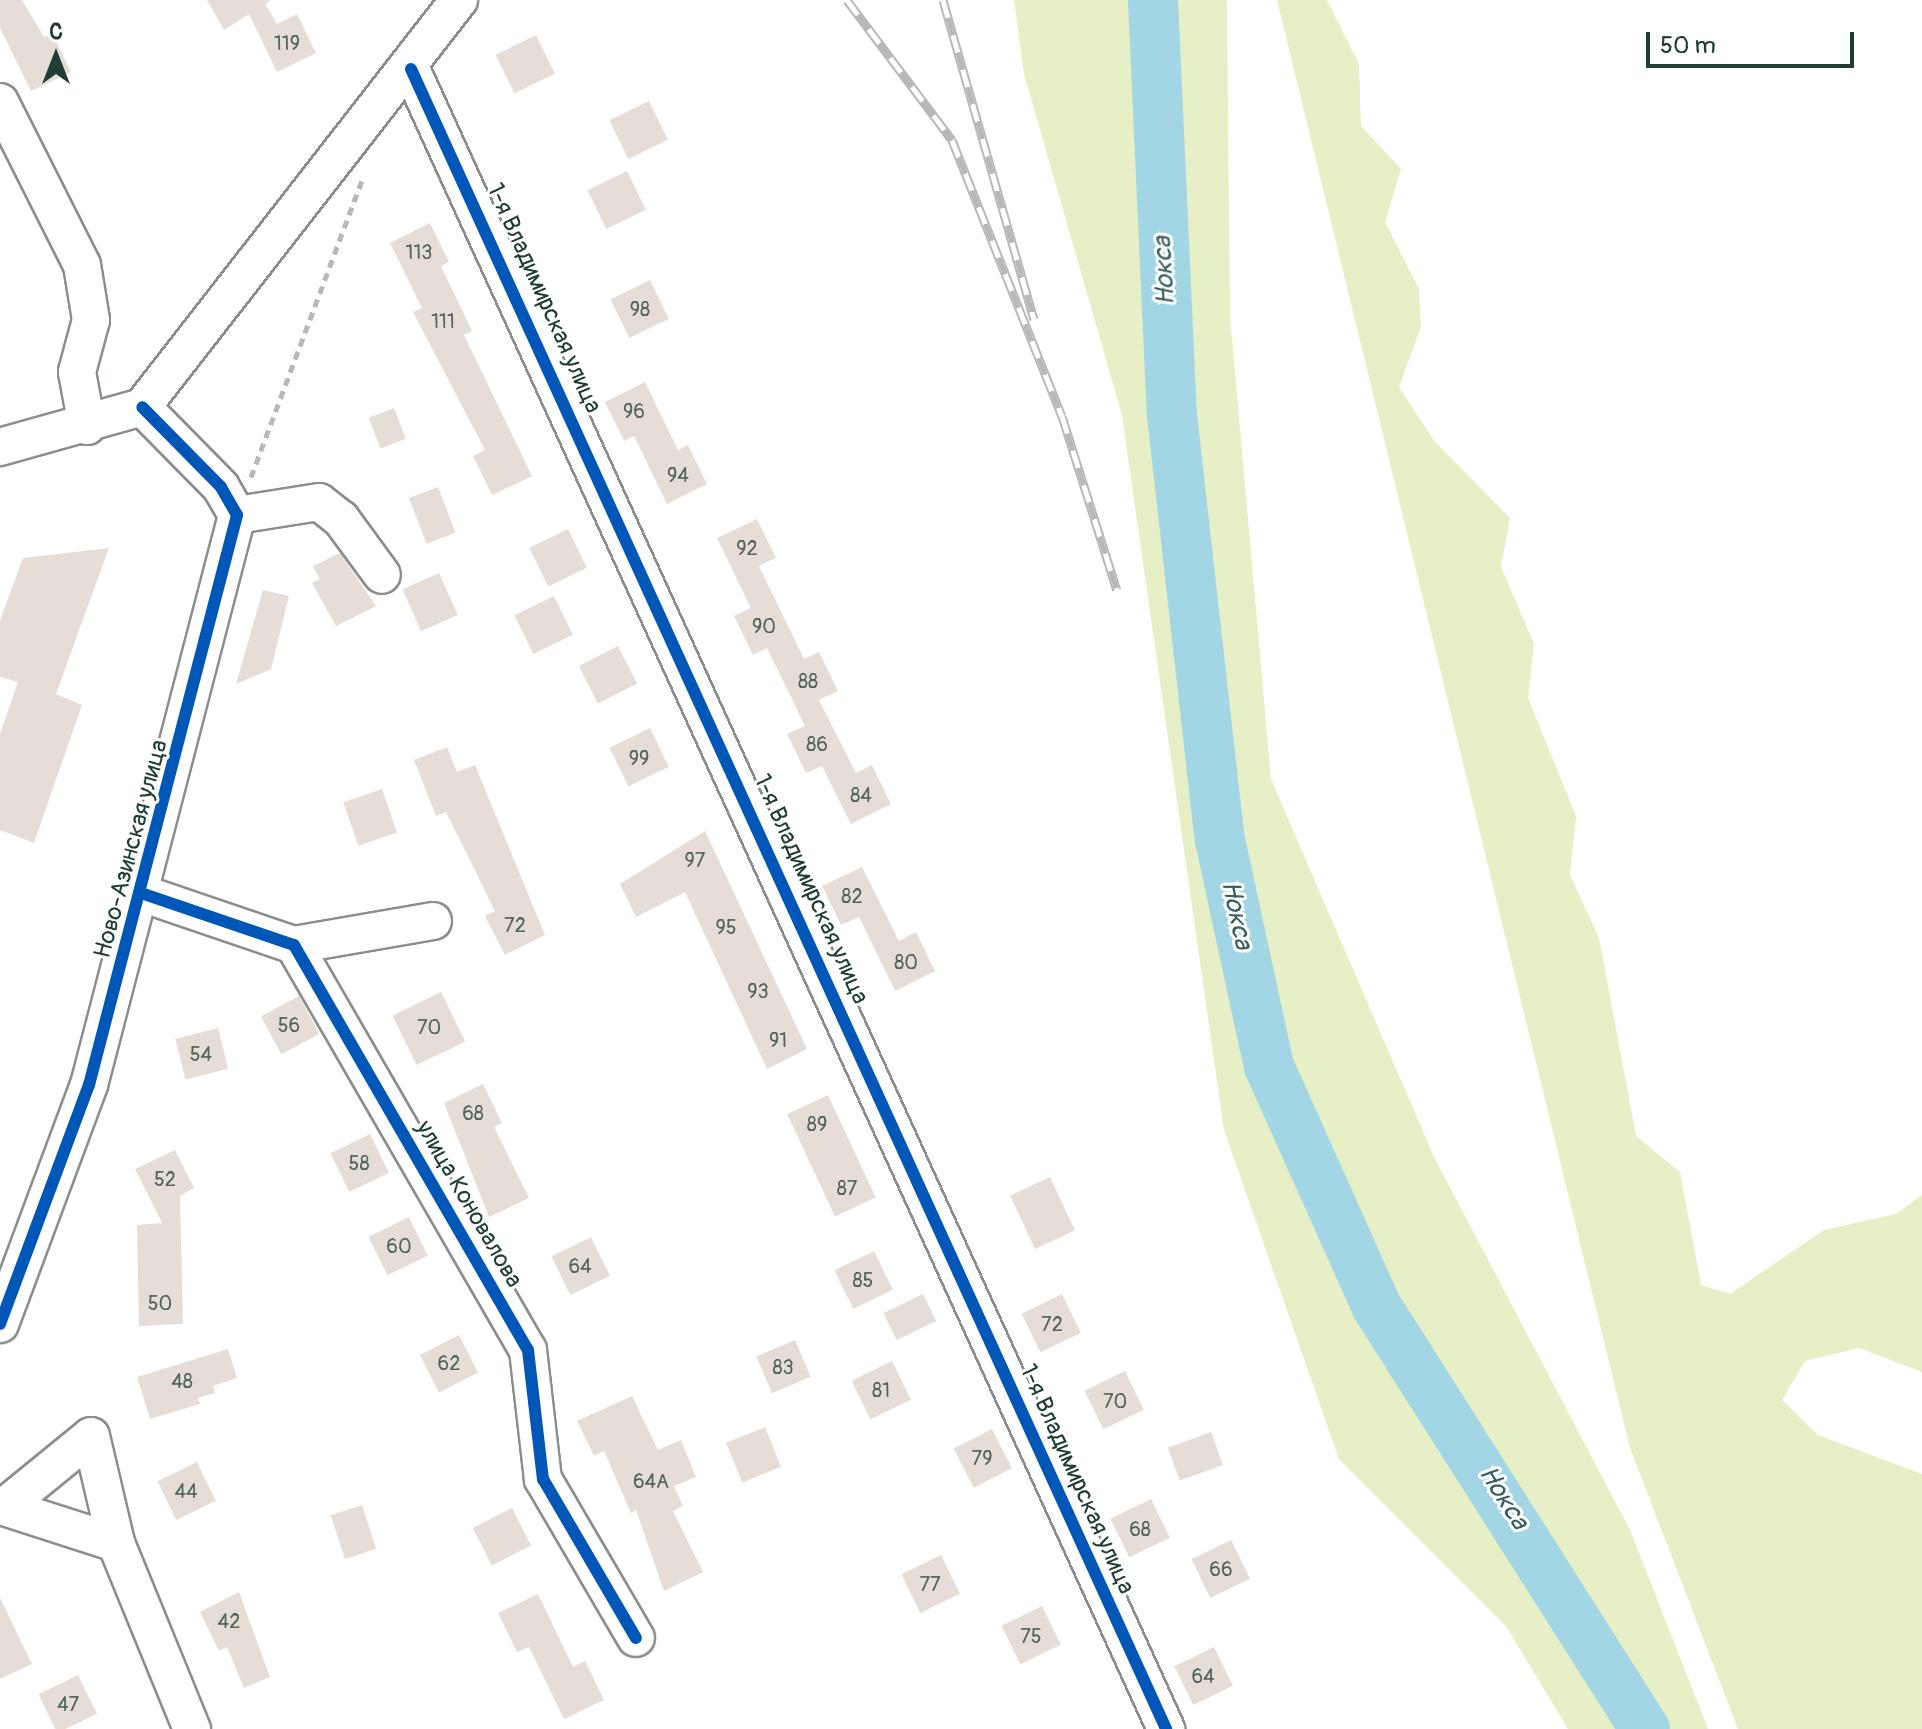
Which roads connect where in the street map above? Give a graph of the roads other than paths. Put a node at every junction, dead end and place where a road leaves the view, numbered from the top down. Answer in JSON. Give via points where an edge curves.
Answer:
{"nodes":[{"id":1,"x":459,"y":0,"type":"edge"},
{"id":2,"x":411,"y":69,"type":"junction"},
{"id":3,"x":0,"y":102,"type":"edge"},
{"id":4,"x":142,"y":407,"type":"junction"},
{"id":5,"x":87,"y":426,"type":"junction"},
{"id":6,"x":0,"y":447,"type":"edge"},
{"id":7,"x":237,"y":515,"type":"junction"},
{"id":8,"x":382,"y":575,"type":"dead end"},
{"id":9,"x":144,"y":894,"type":"junction"},
{"id":10,"x":433,"y":921,"type":"dead end"},
{"id":11,"x":294,"y":945,"type":"junction"},
{"id":12,"x":0,"y":1324,"type":"edge"},
{"id":13,"x":116,"y":1543,"type":"dead end"},
{"id":14,"x":636,"y":1638,"type":"dead end"},
{"id":15,"x":192,"y":1729,"type":"edge"},
{"id":16,"x":1166,"y":1729,"type":"edge"}],
"edges":[{"from":1,"to":2,"type":"street"},
{"from":2,"to":4,"type":"street"},
{"from":2,"to":16,"type":"street","name":"1-я Владимирская улица"},
{"from":3,"to":5,"type":"street","via":[[82,265],[91,320],[77,372]]},
{"from":4,"to":5,"type":"street"},
{"from":4,"to":7,"type":"street","via":[[221,487]]},
{"from":5,"to":6,"type":"street"},
{"from":7,"to":8,"type":"street","via":[[319,502],[341,519]]},
{"from":7,"to":9,"type":"street","name":"Ново-Азинская улица"},
{"from":9,"to":11,"type":"street"},
{"from":9,"to":12,"type":"street","name":"Ново-Азинская улица","via":[[89,1085]]},
{"from":10,"to":11,"type":"street"},
{"from":11,"to":14,"type":"street","name":"улица Коновалова","via":[[528,1350],[543,1479]]},
{"from":13,"to":15,"type":"street"}]}
